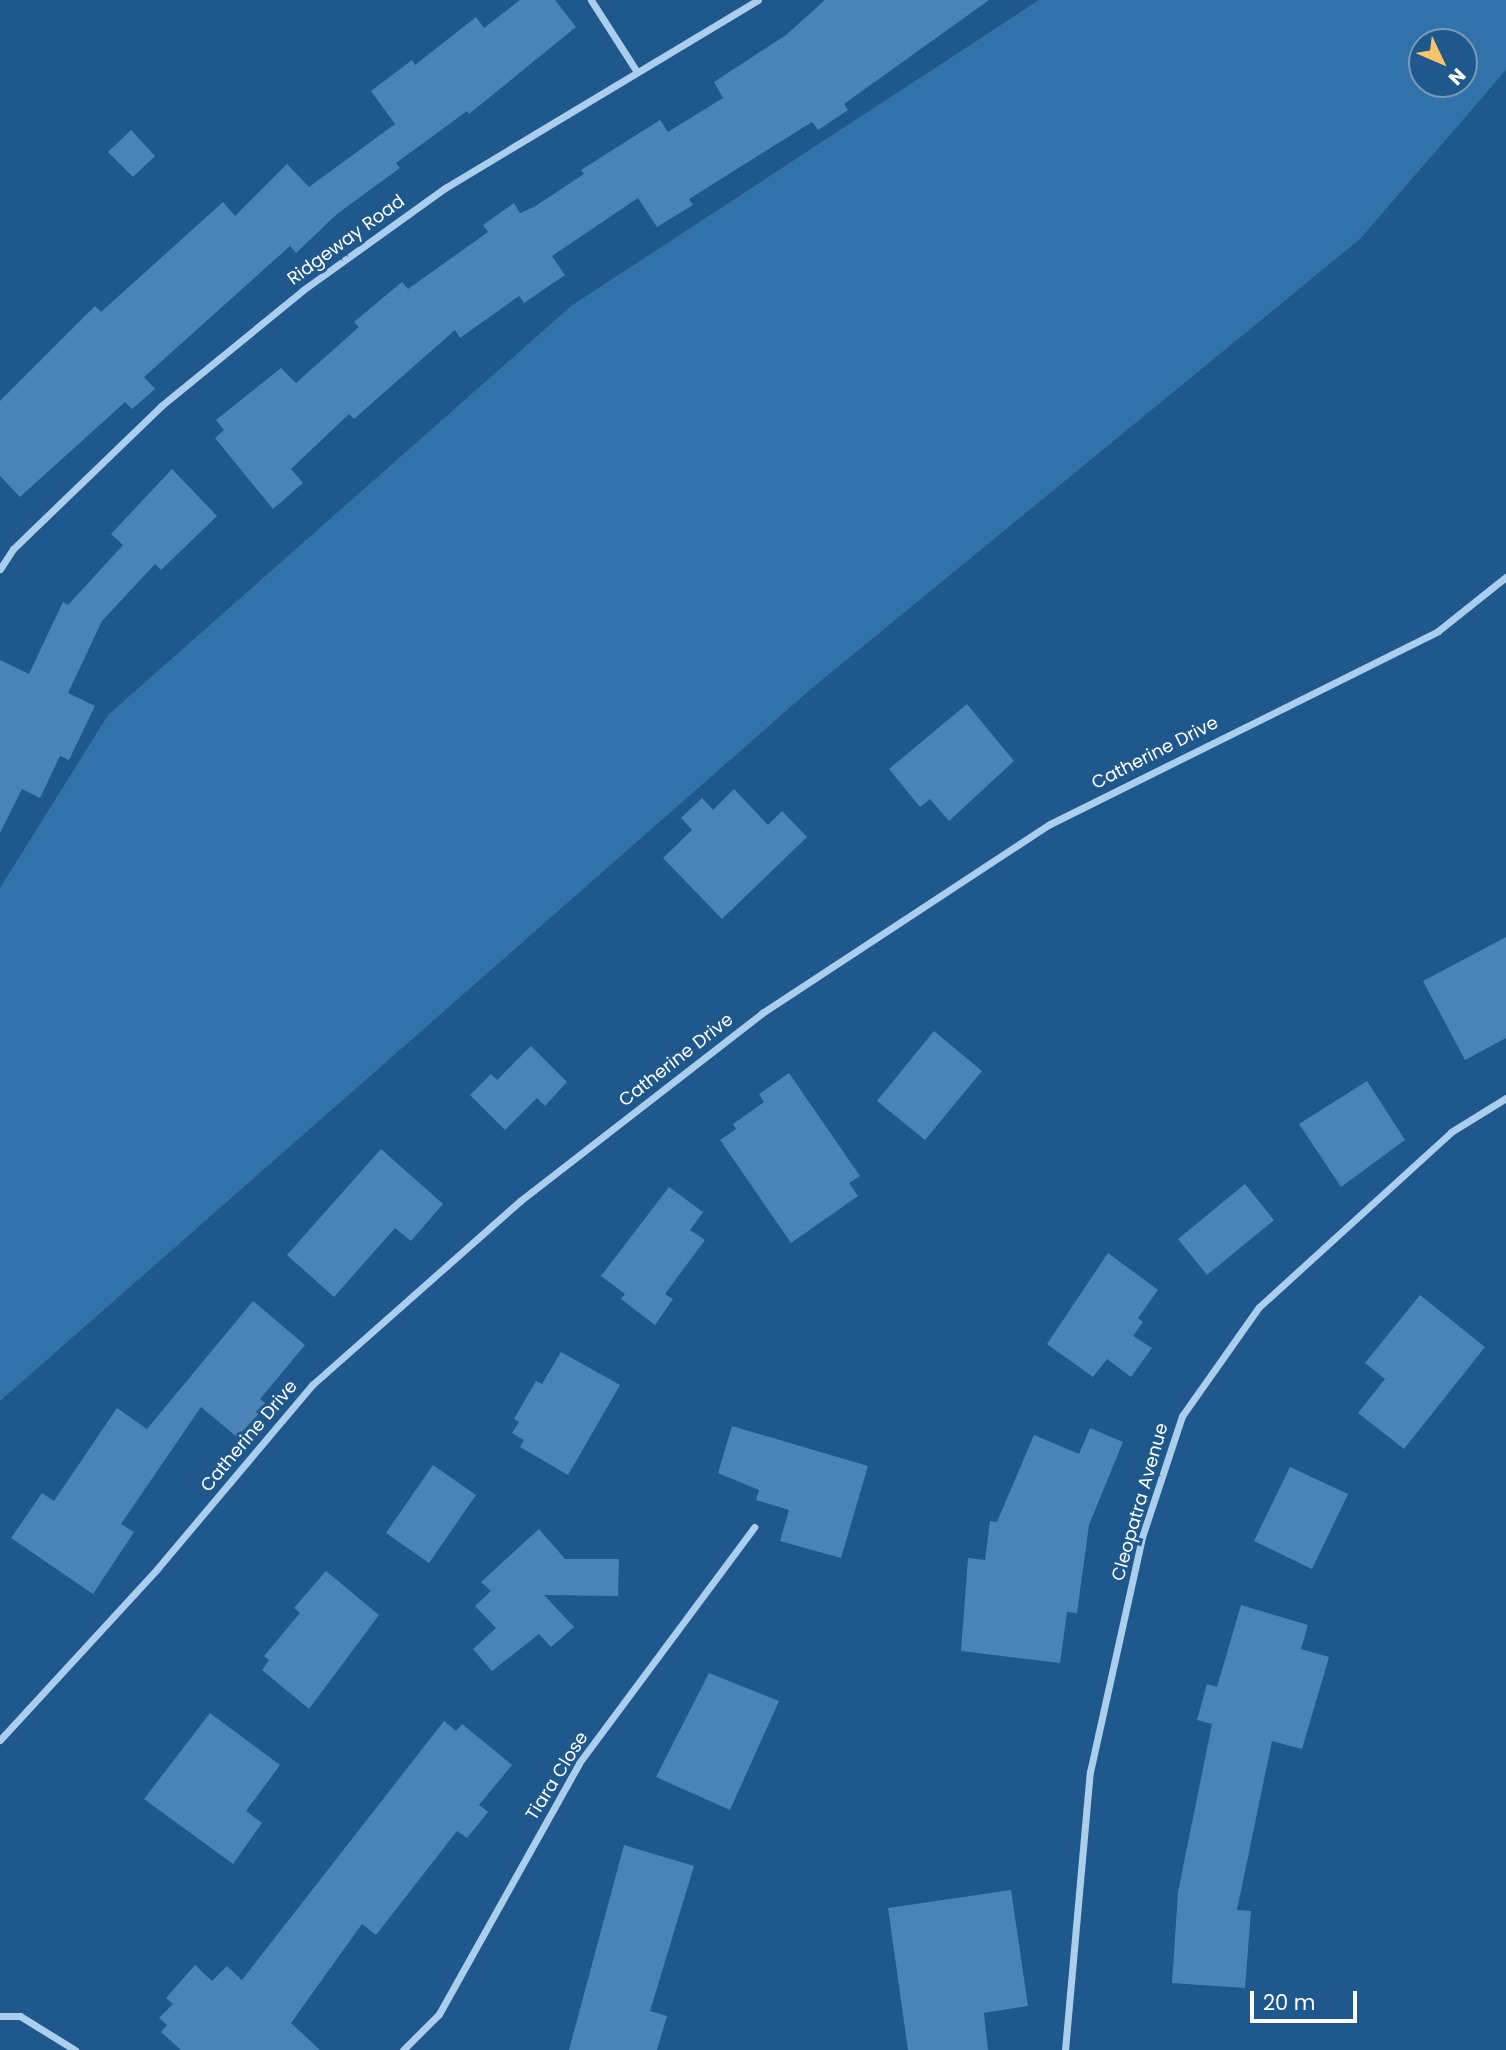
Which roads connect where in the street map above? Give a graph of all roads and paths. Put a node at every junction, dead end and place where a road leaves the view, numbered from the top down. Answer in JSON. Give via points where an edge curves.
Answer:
{"nodes":[{"id":1,"x":591,"y":0,"type":"edge"},
{"id":2,"x":758,"y":0,"type":"edge"},
{"id":3,"x":637,"y":72,"type":"junction"},
{"id":4,"x":0,"y":569,"type":"edge"},
{"id":5,"x":1506,"y":577,"type":"edge"},
{"id":6,"x":1506,"y":1098,"type":"edge"},
{"id":7,"x":754,"y":1527,"type":"dead end"},
{"id":8,"x":0,"y":1741,"type":"edge"},
{"id":9,"x":0,"y":2016,"type":"edge"},
{"id":10,"x":75,"y":2050,"type":"edge"},
{"id":11,"x":403,"y":2050,"type":"edge"},
{"id":12,"x":1065,"y":2050,"type":"edge"}],
"edges":[{"from":1,"to":3,"type":"street"},
{"from":2,"to":3,"type":"street","name":"Ridgeway Road"},
{"from":3,"to":4,"type":"street","name":"Ridgeway Road","via":[[445,188],[303,290],[161,406],[12,549]]},
{"from":5,"to":8,"type":"street","name":"Catherine Drive","via":[[1438,631],[1051,824],[762,1013],[718,1047],[520,1201],[312,1385],[157,1569]]},
{"from":6,"to":12,"type":"street","name":"Cleopatra Avenue","via":[[1451,1132],[1259,1307],[1182,1416],[1142,1537],[1090,1772]]},
{"from":7,"to":11,"type":"street","name":"Tiara Close","via":[[579,1763],[439,2014]]},
{"from":9,"to":10,"type":"street","via":[[20,2016]]}]}
